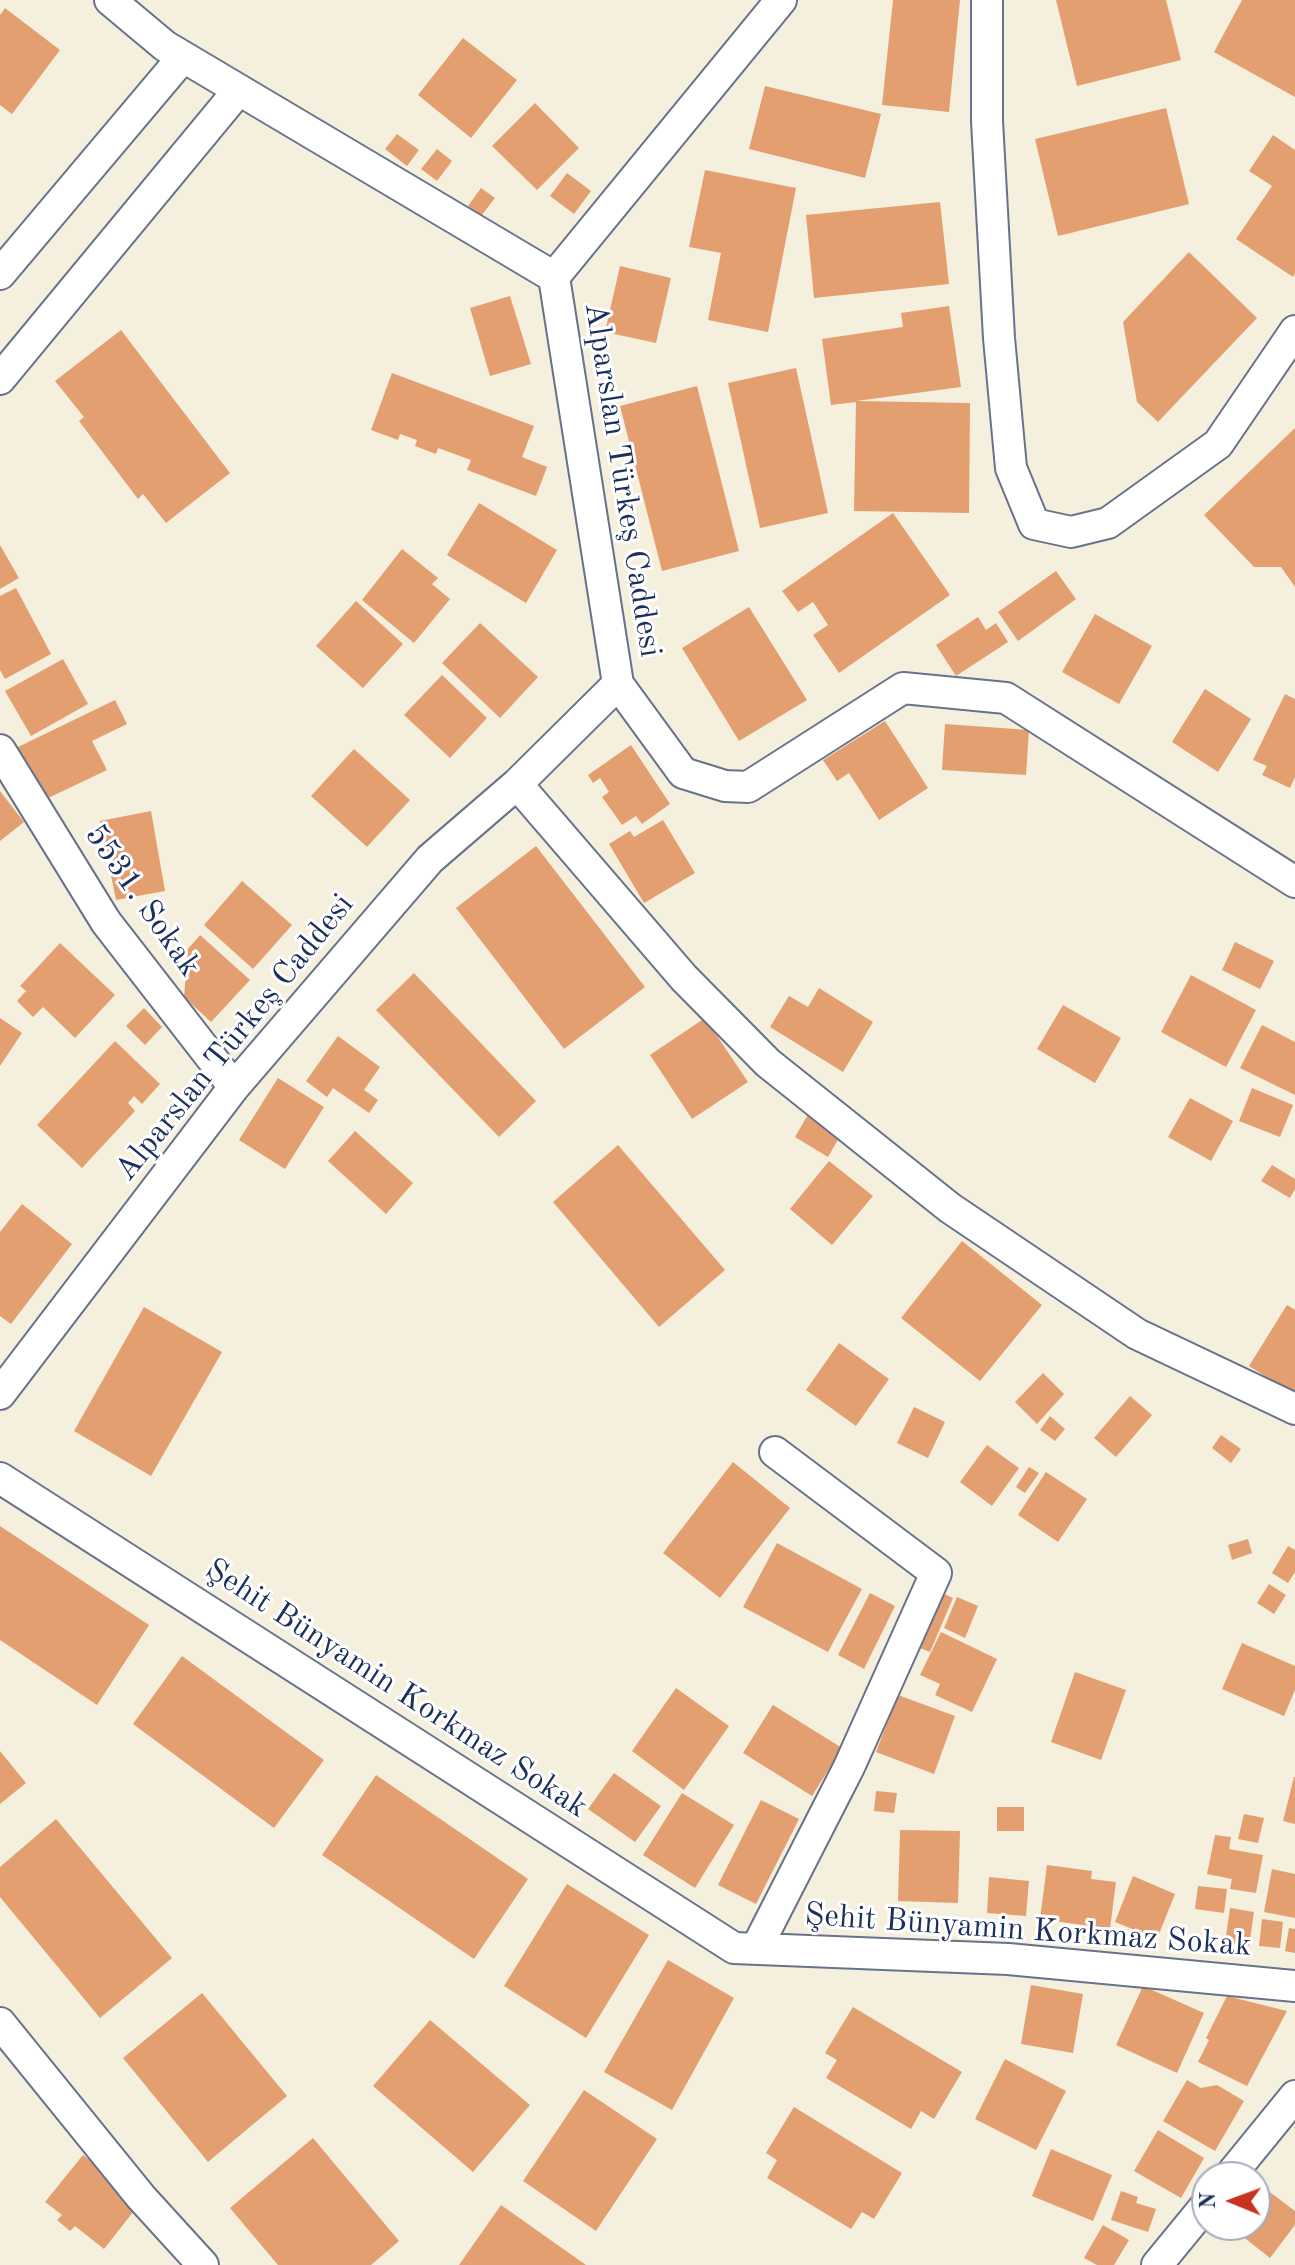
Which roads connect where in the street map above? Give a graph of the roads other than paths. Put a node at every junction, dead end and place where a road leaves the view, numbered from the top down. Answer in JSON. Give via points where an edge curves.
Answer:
{"nodes":[{"id":1,"x":110,"y":0,"type":"edge"},
{"id":2,"x":781,"y":0,"type":"edge"},
{"id":3,"x":987,"y":0,"type":"edge"},
{"id":4,"x":183,"y":57,"type":"junction"},
{"id":5,"x":238,"y":91,"type":"junction"},
{"id":6,"x":0,"y":274,"type":"edge"},
{"id":7,"x":554,"y":277,"type":"junction"},
{"id":8,"x":1295,"y":331,"type":"edge"},
{"id":9,"x":0,"y":379,"type":"edge"},
{"id":10,"x":618,"y":684,"type":"junction"},
{"id":11,"x":0,"y":750,"type":"edge"},
{"id":12,"x":517,"y":784,"type":"junction"},
{"id":13,"x":1295,"y":882,"type":"edge"},
{"id":14,"x":234,"y":1087,"type":"junction"},
{"id":15,"x":0,"y":1394,"type":"edge"},
{"id":16,"x":1295,"y":1409,"type":"edge"},
{"id":17,"x":775,"y":1452,"type":"dead end"},
{"id":18,"x":0,"y":1478,"type":"edge"},
{"id":19,"x":756,"y":1949,"type":"junction"},
{"id":20,"x":1295,"y":1986,"type":"edge"},
{"id":21,"x":0,"y":2023,"type":"edge"},
{"id":22,"x":1295,"y":2096,"type":"edge"},
{"id":23,"x":1242,"y":2161,"type":"edge"},
{"id":24,"x":1191,"y":2224,"type":"edge"},
{"id":25,"x":203,"y":2265,"type":"edge"},
{"id":26,"x":1157,"y":2265,"type":"edge"}],
"edges":[{"from":1,"to":4,"type":"street"},
{"from":2,"to":7,"type":"street","name":"Alparslan Türkeş Caddesi"},
{"from":3,"to":8,"type":"street","via":[[987,121],[999,338],[1011,468],[1034,524],[1071,532],[1108,523],[1218,444]]},
{"from":4,"to":5,"type":"street"},
{"from":4,"to":6,"type":"street"},
{"from":5,"to":7,"type":"street"},
{"from":5,"to":9,"type":"street"},
{"from":7,"to":10,"type":"street","name":"Alparslan Türkeş Caddesi"},
{"from":10,"to":12,"type":"street","name":"Alparslan Türkeş Caddesi"},
{"from":10,"to":13,"type":"street","via":[[683,773],[748,787],[903,688],[1006,698]]},
{"from":11,"to":14,"type":"street","name":"5531. Sokak","via":[[106,922]]},
{"from":12,"to":14,"type":"street","name":"Alparslan Türkeş Caddesi","via":[[430,859]]},
{"from":12,"to":16,"type":"street","via":[[684,978],[768,1063],[950,1208],[1137,1334]]},
{"from":14,"to":15,"type":"street","name":"Alparslan Türkeş Caddesi"},
{"from":17,"to":19,"type":"street","name":"Şehit Bünyamin Korkmaz Sokak","via":[[936,1573],[849,1767]]},
{"from":18,"to":19,"type":"street","name":"Şehit Bünyamin Korkmaz Sokak","via":[[734,1948]]},
{"from":19,"to":20,"type":"street","name":"Şehit Bünyamin Korkmaz Sokak","via":[[1008,1959]]},
{"from":21,"to":25,"type":"street"},
{"from":22,"to":23,"type":"street"},
{"from":24,"to":26,"type":"street"}]}
